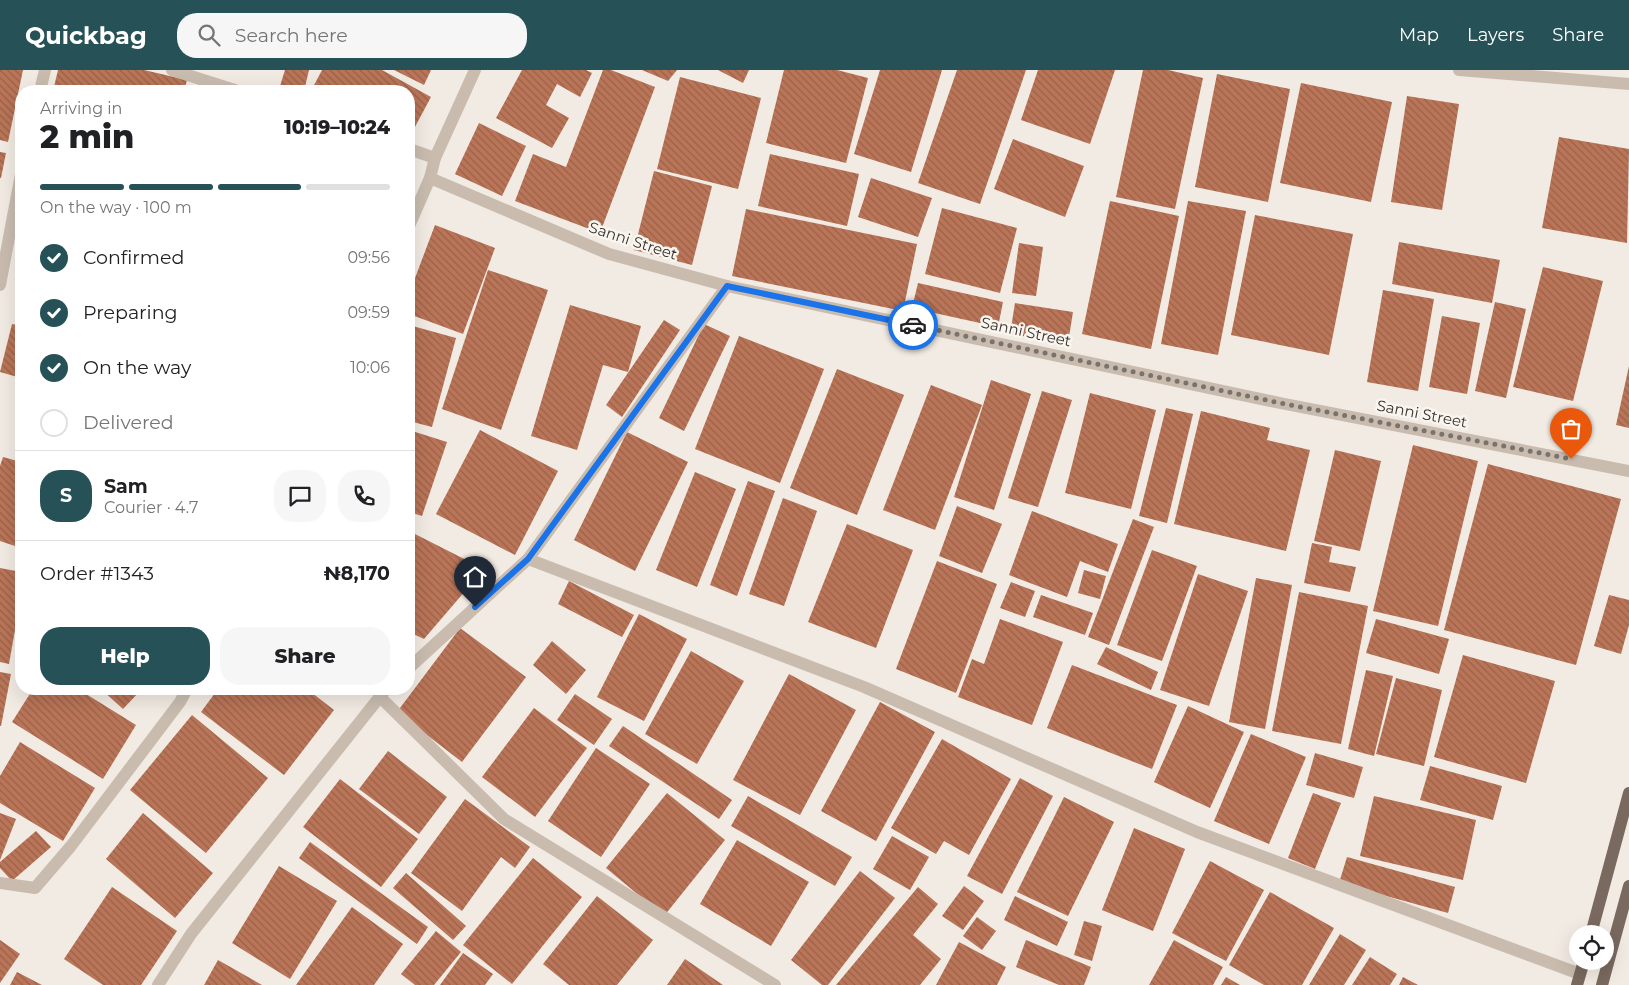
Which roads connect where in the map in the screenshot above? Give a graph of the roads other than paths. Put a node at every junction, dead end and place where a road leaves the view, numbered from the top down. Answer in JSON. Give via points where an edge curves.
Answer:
{"nodes":[{"id":1,"x":45,"y":70,"type":"edge"},
{"id":2,"x":172,"y":70,"type":"edge"},
{"id":3,"x":476,"y":70,"type":"edge"},
{"id":4,"x":1459,"y":70,"type":"edge"},
{"id":5,"x":1629,"y":84,"type":"edge"},
{"id":6,"x":41,"y":85,"type":"edge"},
{"id":7,"x":219,"y":85,"type":"edge"},
{"id":8,"x":415,"y":151,"type":"edge"},
{"id":9,"x":436,"y":158,"type":"junction"},
{"id":10,"x":430,"y":178,"type":"junction"},
{"id":11,"x":15,"y":206,"type":"edge"},
{"id":12,"x":415,"y":212,"type":"edge"},
{"id":13,"x":0,"y":285,"type":"edge"},
{"id":14,"x":727,"y":286,"type":"junction"},
{"id":15,"x":1629,"y":471,"type":"edge"},
{"id":16,"x":528,"y":559,"type":"junction"},
{"id":17,"x":415,"y":663,"type":"edge"},
{"id":18,"x":184,"y":695,"type":"edge"},
{"id":19,"x":380,"y":695,"type":"edge"},
{"id":20,"x":385,"y":695,"type":"edge"},
{"id":21,"x":1629,"y":793,"type":"edge"},
{"id":22,"x":0,"y":883,"type":"edge"},
{"id":23,"x":1629,"y":886,"type":"edge"},
{"id":24,"x":1593,"y":925,"type":"edge"},
{"id":25,"x":1579,"y":980,"type":"edge"},
{"id":26,"x":158,"y":985,"type":"edge"},
{"id":27,"x":775,"y":985,"type":"edge"},
{"id":28,"x":1602,"y":985,"type":"edge"}],
"edges":[{"from":1,"to":6,"type":"street"},
{"from":2,"to":7,"type":"street"},
{"from":3,"to":9,"type":"street"},
{"from":4,"to":5,"type":"street"},
{"from":8,"to":9,"type":"street"},
{"from":9,"to":10,"type":"street"},
{"from":10,"to":12,"type":"street"},
{"from":10,"to":14,"type":"street","name":"Sanni Street","via":[[609,254]]},
{"from":11,"to":13,"type":"street"},
{"from":14,"to":15,"type":"street","name":"Sanni Street","via":[[1280,403]]},
{"from":14,"to":16,"type":"street"},
{"from":16,"to":17,"type":"street"},
{"from":16,"to":25,"type":"street","via":[[864,687],[1197,832]]},
{"from":18,"to":22,"type":"street","via":[[71,846],[35,888]]},
{"from":19,"to":26,"type":"street","via":[[191,934]]},
{"from":20,"to":27,"type":"street","via":[[504,819]]},
{"from":21,"to":24,"type":"main road"},
{"from":23,"to":28,"type":"main road"}]}
